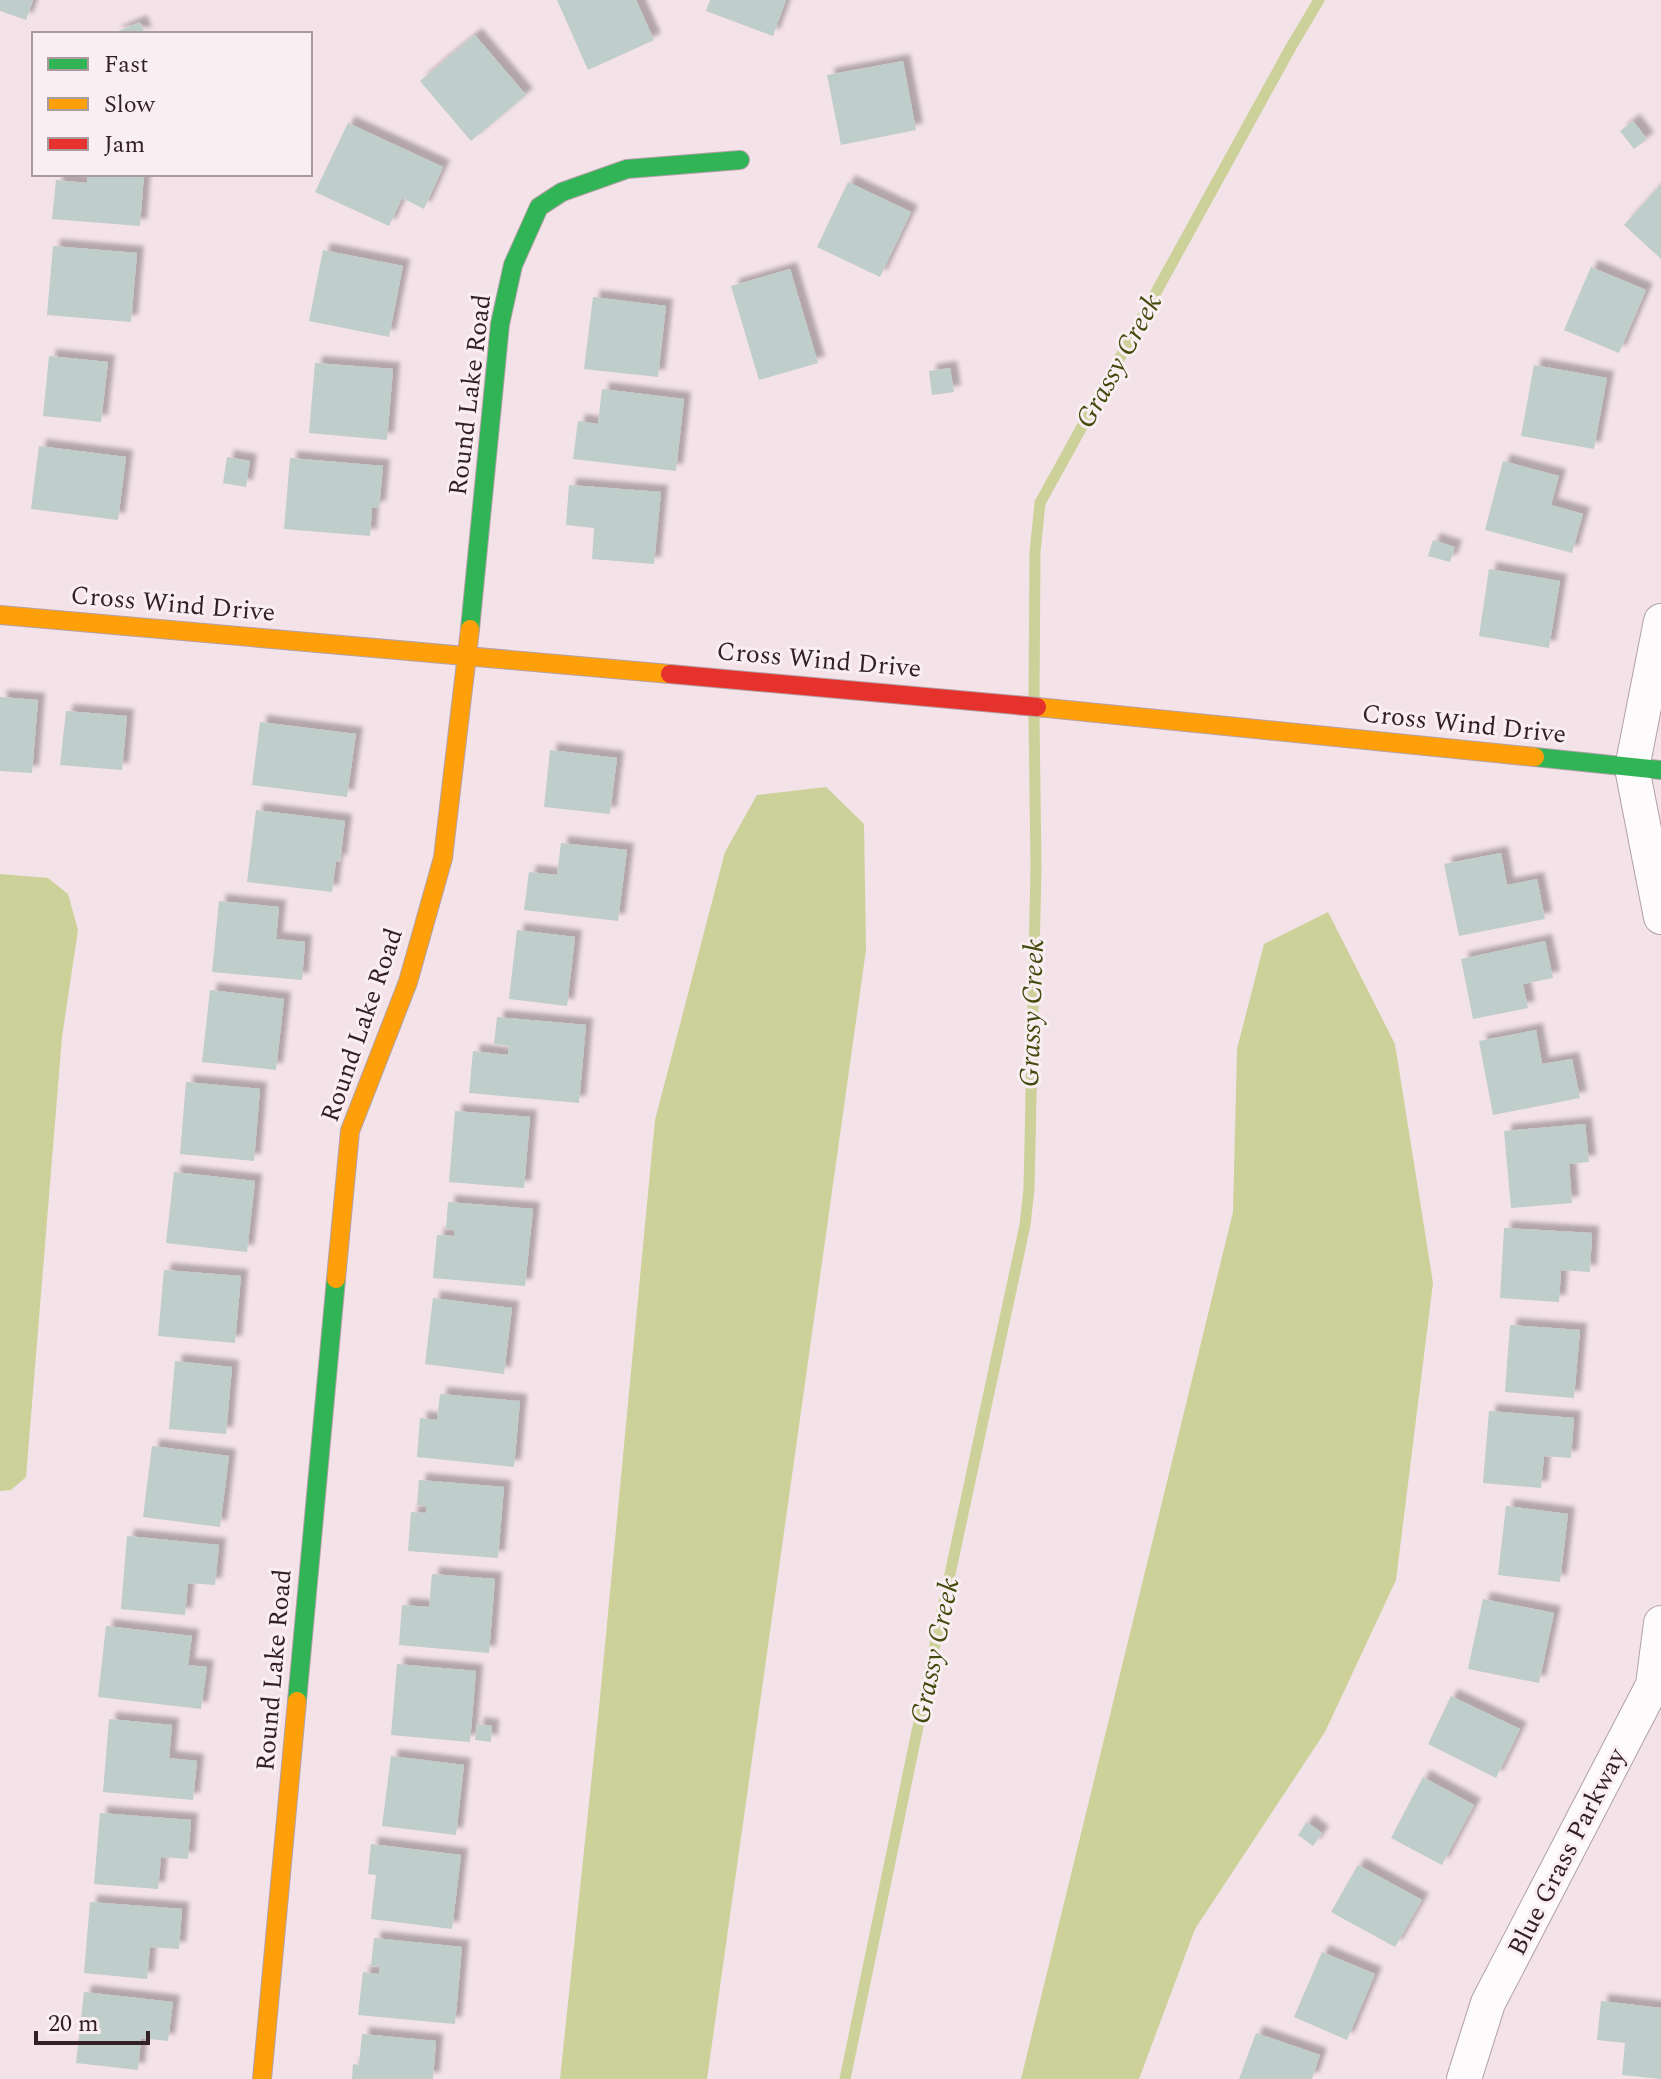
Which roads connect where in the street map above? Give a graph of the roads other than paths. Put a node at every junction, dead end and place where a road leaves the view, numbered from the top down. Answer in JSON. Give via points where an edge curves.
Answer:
{"nodes":[{"id":1,"x":740,"y":160,"type":"dead end"},
{"id":2,"x":0,"y":615,"type":"edge"},
{"id":3,"x":1661,"y":621,"type":"edge"},
{"id":4,"x":468,"y":655,"type":"junction"},
{"id":5,"x":1647,"y":769,"type":"edge"},
{"id":6,"x":1661,"y":917,"type":"edge"},
{"id":7,"x":1661,"y":1623,"type":"edge"},
{"id":8,"x":262,"y":2079,"type":"edge"},
{"id":9,"x":1464,"y":2079,"type":"edge"}],
"edges":[{"from":1,"to":4,"type":"street","name":"Round Lake Road","via":[[627,169],[562,192],[539,207],[513,265],[500,324]]},
{"from":2,"to":4,"type":"street","name":"Cross Wind Drive"},
{"from":3,"to":5,"type":"street"},
{"from":4,"to":5,"type":"street","name":"Cross Wind Drive"},
{"from":4,"to":8,"type":"street","name":"Round Lake Road","via":[[443,858],[408,982],[350,1131]]},
{"from":5,"to":6,"type":"street"},
{"from":7,"to":9,"type":"street","name":"Blue Grass Parkway","via":[[1653,1685],[1488,2003]]}]}
